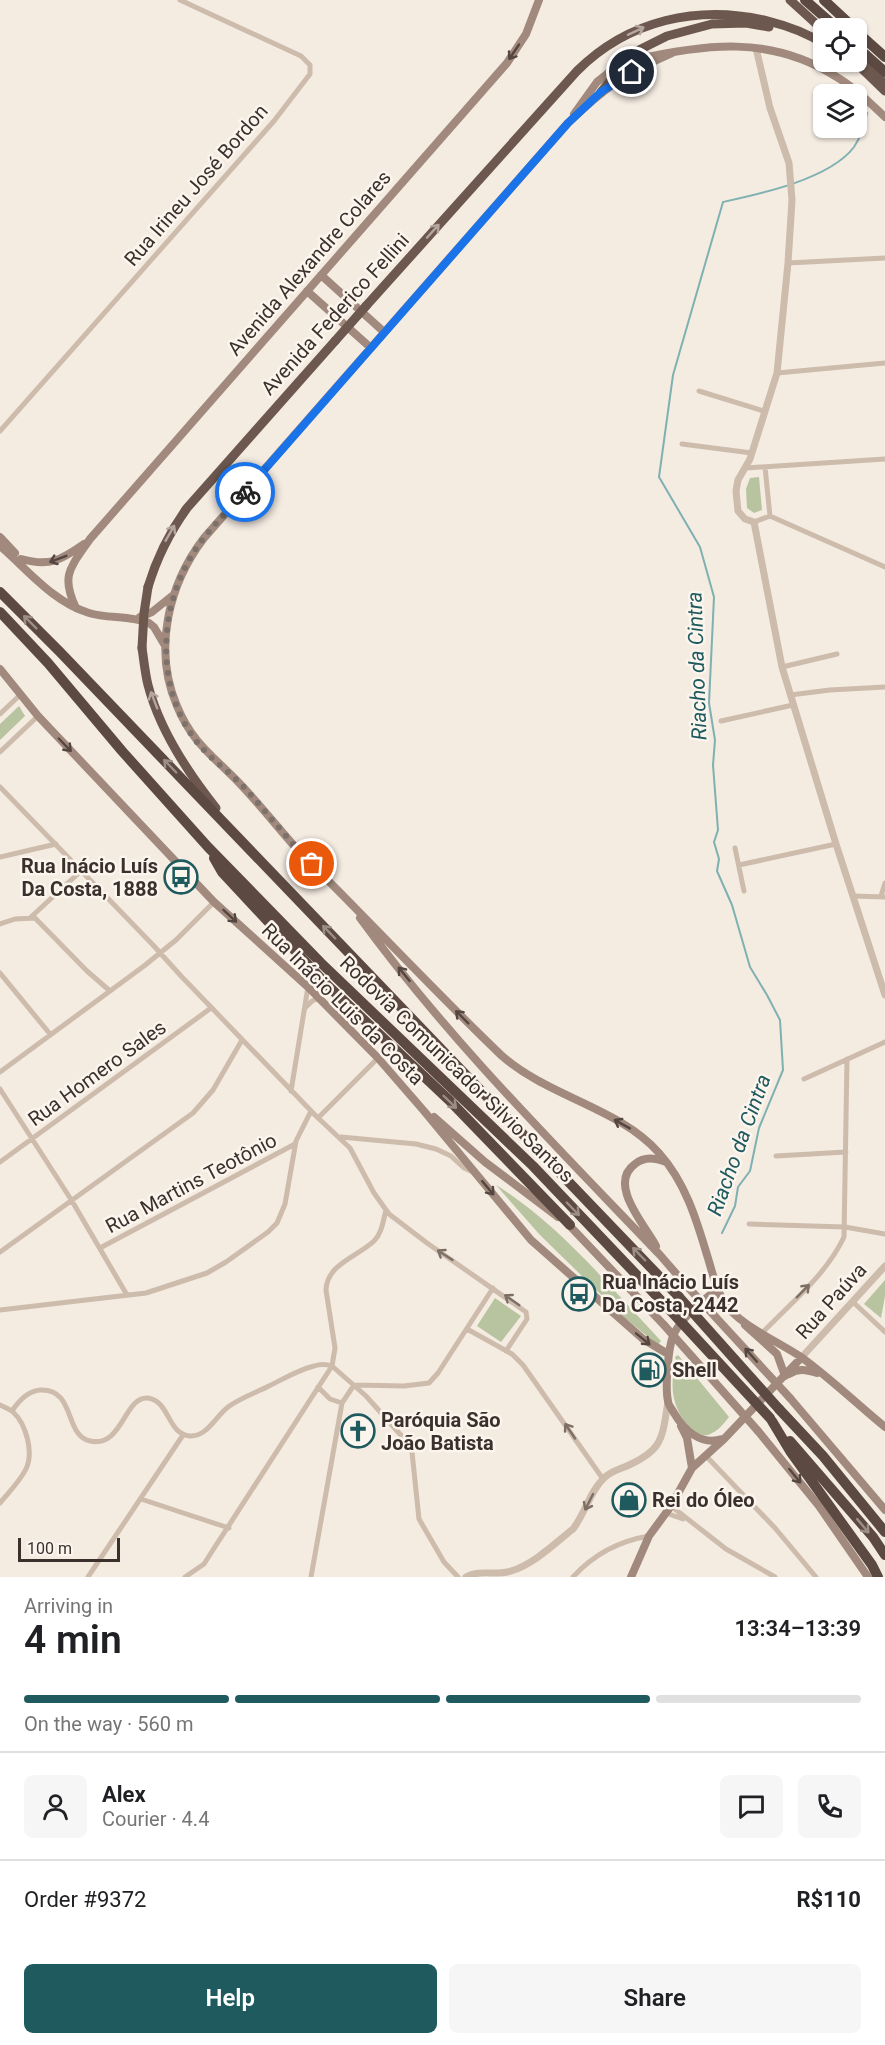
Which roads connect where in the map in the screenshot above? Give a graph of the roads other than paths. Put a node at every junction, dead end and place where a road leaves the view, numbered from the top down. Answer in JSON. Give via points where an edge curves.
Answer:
{"nodes":[{"id":1,"x":180,"y":0,"type":"edge"},
{"id":2,"x":539,"y":0,"type":"edge"},
{"id":3,"x":790,"y":0,"type":"edge"},
{"id":4,"x":804,"y":0,"type":"edge"},
{"id":5,"x":824,"y":0,"type":"edge"},
{"id":6,"x":820,"y":18,"type":"edge"},
{"id":7,"x":825,"y":18,"type":"edge"},
{"id":8,"x":843,"y":18,"type":"edge"},
{"id":9,"x":813,"y":21,"type":"edge"},
{"id":10,"x":809,"y":36,"type":"junction"},
{"id":11,"x":813,"y":38,"type":"edge"},
{"id":12,"x":867,"y":41,"type":"edge"},
{"id":13,"x":756,"y":48,"type":"junction"},
{"id":14,"x":672,"y":53,"type":"junction"},
{"id":15,"x":867,"y":56,"type":"edge"},
{"id":16,"x":885,"y":57,"type":"edge"},
{"id":17,"x":630,"y":58,"type":"junction"},
{"id":18,"x":867,"y":66,"type":"edge"},
{"id":19,"x":885,"y":72,"type":"edge"},
{"id":20,"x":866,"y":73,"type":"edge"},
{"id":21,"x":885,"y":84,"type":"edge"},
{"id":22,"x":885,"y":91,"type":"edge"},
{"id":23,"x":601,"y":92,"type":"junction"},
{"id":24,"x":882,"y":114,"type":"edge"},
{"id":25,"x":568,"y":123,"type":"junction"},
{"id":26,"x":885,"y":258,"type":"edge"},
{"id":27,"x":788,"y":263,"type":"junction"},
{"id":28,"x":321,"y":275,"type":"junction"},
{"id":29,"x":307,"y":291,"type":"junction"},
{"id":30,"x":384,"y":332,"type":"junction"},
{"id":31,"x":371,"y":348,"type":"junction"},
{"id":32,"x":885,"y":363,"type":"edge"},
{"id":33,"x":777,"y":373,"type":"junction"},
{"id":34,"x":699,"y":392,"type":"dead end"},
{"id":35,"x":765,"y":411,"type":"junction"},
{"id":36,"x":0,"y":431,"type":"edge"},
{"id":37,"x":682,"y":444,"type":"dead end"},
{"id":38,"x":752,"y":453,"type":"junction"},
{"id":39,"x":885,"y":459,"type":"edge"},
{"id":40,"x":765,"y":467,"type":"junction"},
{"id":41,"x":746,"y":468,"type":"junction"},
{"id":42,"x":770,"y":516,"type":"junction"},
{"id":43,"x":754,"y":522,"type":"junction"},
{"id":44,"x":0,"y":537,"type":"edge"},
{"id":45,"x":90,"y":539,"type":"junction"},
{"id":46,"x":0,"y":546,"type":"edge"},
{"id":47,"x":21,"y":559,"type":"junction"},
{"id":48,"x":885,"y":567,"type":"edge"},
{"id":49,"x":0,"y":592,"type":"edge"},
{"id":50,"x":174,"y":595,"type":"junction"},
{"id":51,"x":63,"y":600,"type":"junction"},
{"id":52,"x":76,"y":608,"type":"junction"},
{"id":53,"x":0,"y":612,"type":"edge"},
{"id":54,"x":132,"y":619,"type":"junction"},
{"id":55,"x":166,"y":648,"type":"junction"},
{"id":56,"x":837,"y":654,"type":"dead end"},
{"id":57,"x":782,"y":667,"type":"junction"},
{"id":58,"x":0,"y":669,"type":"edge"},
{"id":59,"x":885,"y":687,"type":"edge"},
{"id":60,"x":20,"y":695,"type":"junction"},
{"id":61,"x":790,"y":695,"type":"junction"},
{"id":62,"x":793,"y":705,"type":"junction"},
{"id":63,"x":0,"y":714,"type":"edge"},
{"id":64,"x":38,"y":716,"type":"junction"},
{"id":65,"x":721,"y":721,"type":"dead end"},
{"id":66,"x":0,"y":752,"type":"edge"},
{"id":67,"x":0,"y":787,"type":"edge"},
{"id":68,"x":239,"y":839,"type":"junction"},
{"id":69,"x":56,"y":844,"type":"junction"},
{"id":70,"x":836,"y":844,"type":"junction"},
{"id":71,"x":208,"y":847,"type":"junction"},
{"id":72,"x":735,"y":848,"type":"dead end"},
{"id":73,"x":0,"y":857,"type":"edge"},
{"id":74,"x":739,"y":865,"type":"junction"},
{"id":75,"x":81,"y":870,"type":"junction"},
{"id":76,"x":885,"y":883,"type":"edge"},
{"id":77,"x":744,"y":891,"type":"dead end"},
{"id":78,"x":343,"y":895,"type":"junction"},
{"id":79,"x":853,"y":896,"type":"junction"},
{"id":80,"x":883,"y":896,"type":"edge"},
{"id":81,"x":214,"y":902,"type":"junction"},
{"id":82,"x":31,"y":917,"type":"junction"},
{"id":83,"x":0,"y":924,"type":"edge"},
{"id":84,"x":160,"y":952,"type":"junction"},
{"id":85,"x":0,"y":973,"type":"edge"},
{"id":86,"x":882,"y":977,"type":"edge"},
{"id":87,"x":308,"y":987,"type":"junction"},
{"id":88,"x":110,"y":991,"type":"junction"},
{"id":89,"x":885,"y":996,"type":"edge"},
{"id":90,"x":319,"y":998,"type":"junction"},
{"id":91,"x":211,"y":1008,"type":"junction"},
{"id":92,"x":304,"y":1010,"type":"junction"},
{"id":93,"x":50,"y":1034,"type":"junction"},
{"id":94,"x":242,"y":1040,"type":"junction"},
{"id":95,"x":885,"y":1042,"type":"edge"},
{"id":96,"x":378,"y":1058,"type":"junction"},
{"id":97,"x":847,"y":1059,"type":"junction"},
{"id":98,"x":0,"y":1072,"type":"edge"},
{"id":99,"x":804,"y":1079,"type":"dead end"},
{"id":100,"x":0,"y":1089,"type":"edge"},
{"id":101,"x":291,"y":1091,"type":"junction"},
{"id":102,"x":311,"y":1111,"type":"junction"},
{"id":103,"x":424,"y":1111,"type":"junction"},
{"id":104,"x":318,"y":1118,"type":"junction"},
{"id":105,"x":339,"y":1137,"type":"junction"},
{"id":106,"x":33,"y":1138,"type":"junction"},
{"id":107,"x":450,"y":1142,"type":"junction"},
{"id":108,"x":295,"y":1144,"type":"junction"},
{"id":109,"x":436,"y":1149,"type":"junction"},
{"id":110,"x":846,"y":1152,"type":"junction"},
{"id":111,"x":776,"y":1156,"type":"dead end"},
{"id":112,"x":0,"y":1162,"type":"edge"},
{"id":113,"x":666,"y":1162,"type":"junction"},
{"id":114,"x":475,"y":1173,"type":"junction"},
{"id":115,"x":72,"y":1201,"type":"junction"},
{"id":116,"x":386,"y":1210,"type":"junction"},
{"id":117,"x":749,"y":1224,"type":"dead end"},
{"id":118,"x":570,"y":1225,"type":"junction"},
{"id":119,"x":845,"y":1227,"type":"junction"},
{"id":120,"x":885,"y":1234,"type":"edge"},
{"id":121,"x":100,"y":1248,"type":"junction"},
{"id":122,"x":0,"y":1252,"type":"edge"},
{"id":123,"x":660,"y":1255,"type":"junction"},
{"id":124,"x":885,"y":1266,"type":"edge"},
{"id":125,"x":493,"y":1288,"type":"junction"},
{"id":126,"x":717,"y":1289,"type":"junction"},
{"id":127,"x":127,"y":1295,"type":"junction"},
{"id":128,"x":853,"y":1302,"type":"junction"},
{"id":129,"x":0,"y":1310,"type":"edge"},
{"id":130,"x":740,"y":1320,"type":"junction"},
{"id":131,"x":467,"y":1329,"type":"junction"},
{"id":132,"x":763,"y":1332,"type":"junction"},
{"id":133,"x":885,"y":1332,"type":"edge"},
{"id":134,"x":506,"y":1351,"type":"junction"},
{"id":135,"x":668,"y":1354,"type":"junction"},
{"id":136,"x":801,"y":1358,"type":"junction"},
{"id":137,"x":332,"y":1366,"type":"junction"},
{"id":138,"x":821,"y":1374,"type":"junction"},
{"id":139,"x":785,"y":1376,"type":"junction"},
{"id":140,"x":354,"y":1385,"type":"junction"},
{"id":141,"x":318,"y":1387,"type":"junction"},
{"id":142,"x":342,"y":1402,"type":"junction"},
{"id":143,"x":668,"y":1402,"type":"junction"},
{"id":144,"x":0,"y":1405,"type":"edge"},
{"id":145,"x":12,"y":1411,"type":"junction"},
{"id":146,"x":771,"y":1420,"type":"junction"},
{"id":147,"x":681,"y":1425,"type":"junction"},
{"id":148,"x":885,"y":1427,"type":"edge"},
{"id":149,"x":183,"y":1435,"type":"junction"},
{"id":150,"x":724,"y":1438,"type":"junction"},
{"id":151,"x":706,"y":1456,"type":"junction"},
{"id":152,"x":692,"y":1468,"type":"junction"},
{"id":153,"x":603,"y":1479,"type":"junction"},
{"id":154,"x":141,"y":1498,"type":"junction"},
{"id":155,"x":0,"y":1503,"type":"edge"},
{"id":156,"x":668,"y":1509,"type":"junction"},
{"id":157,"x":885,"y":1510,"type":"edge"},
{"id":158,"x":229,"y":1528,"type":"junction"},
{"id":159,"x":885,"y":1532,"type":"edge"},
{"id":160,"x":649,"y":1536,"type":"junction"},
{"id":161,"x":885,"y":1555,"type":"edge"},
{"id":162,"x":814,"y":1576,"type":"edge"},
{"id":163,"x":88,"y":1577,"type":"edge"},
{"id":164,"x":185,"y":1577,"type":"edge"},
{"id":165,"x":311,"y":1577,"type":"edge"},
{"id":166,"x":458,"y":1577,"type":"edge"},
{"id":167,"x":466,"y":1577,"type":"edge"},
{"id":168,"x":573,"y":1577,"type":"edge"},
{"id":169,"x":631,"y":1577,"type":"edge"},
{"id":170,"x":775,"y":1577,"type":"edge"},
{"id":171,"x":868,"y":1577,"type":"edge"},
{"id":172,"x":878,"y":1577,"type":"edge"}],
"edges":[{"from":1,"to":36,"type":"street","name":"Rua Irineu José Bordon","via":[[301,56],[310,65],[310,74],[274,121]]},
{"from":2,"to":28,"type":"main road","name":"Avenida Alexandre Colares","one_way":true,"via":[[526,34],[507,63]]},
{"from":3,"to":9,"type":"highway"},
{"from":4,"to":6,"type":"highway"},
{"from":4,"to":7,"type":"highway"},
{"from":5,"to":8,"type":"highway"},
{"from":10,"to":11,"type":"highway","name":"Avenida Federico Fellini"},
{"from":10,"to":17,"type":"highway","via":[[746,23],[712,24],[667,36]]},
{"from":68,"to":10,"type":"highway","name":"Avenida Federico Fellini","one_way":true,"bridge":true,"via":[[196,782],[165,728],[148,687],[142,648],[148,587],[157,558],[187,508],[588,59],[615,40],[667,18],[694,14],[739,15],[780,24]]},
{"from":12,"to":16,"type":"highway"},
{"from":13,"to":14,"type":"main road","via":[[700,47]]},
{"from":13,"to":24,"type":"main road","via":[[816,65],[858,92]]},
{"from":13,"to":27,"type":"street","via":[[770,108],[789,163],[792,200]]},
{"from":14,"to":17,"type":"main road"},
{"from":14,"to":23,"type":"main road","via":[[620,78]]},
{"from":15,"to":19,"type":"highway"},
{"from":17,"to":23,"type":"highway"},
{"from":17,"to":25,"type":"main road","via":[[597,82]]},
{"from":18,"to":21,"type":"highway"},
{"from":20,"to":22,"type":"highway"},
{"from":23,"to":25,"type":"main road"},
{"from":25,"to":30,"type":"main road"},
{"from":26,"to":27,"type":"street"},
{"from":27,"to":33,"type":"street"},
{"from":28,"to":29,"type":"main road","name":"Avenida Alexandre Colares"},
{"from":28,"to":30,"type":"main road"},
{"from":29,"to":31,"type":"main road"},
{"from":29,"to":45,"type":"main road","name":"Avenida Alexandre Colares"},
{"from":30,"to":31,"type":"main road"},
{"from":31,"to":50,"type":"main road","via":[[204,538],[189,560]]},
{"from":32,"to":33,"type":"street"},
{"from":33,"to":35,"type":"street"},
{"from":34,"to":35,"type":"street"},
{"from":35,"to":38,"type":"street"},
{"from":37,"to":38,"type":"street"},
{"from":38,"to":41,"type":"street"},
{"from":39,"to":40,"type":"street"},
{"from":40,"to":41,"type":"street"},
{"from":40,"to":42,"type":"street"},
{"from":41,"to":43,"type":"street","via":[[738,480],[738,511]]},
{"from":42,"to":43,"type":"street"},
{"from":42,"to":48,"type":"street"},
{"from":43,"to":57,"type":"street"},
{"from":44,"to":47,"type":"main road"},
{"from":45,"to":47,"type":"main road","name":"Avenida Alexandre Colares","one_way":true,"via":[[56,561],[45,564]]},
{"from":45,"to":52,"type":"main road","name":"Avenida Alexandre Colares","via":[[67,582]]},
{"from":46,"to":51,"type":"main road"},
{"from":47,"to":51,"type":"main road"},
{"from":68,"to":49,"type":"highway","name":"Rodovia Comunicador Silvio Santos","one_way":true},
{"from":50,"to":54,"type":"main road","via":[[152,612]]},
{"from":50,"to":55,"type":"main road"},
{"from":51,"to":52,"type":"main road"},
{"from":52,"to":54,"type":"main road"},
{"from":53,"to":71,"type":"highway","name":"Rodovia Comunicador Silvio Santos"},
{"from":54,"to":55,"type":"main road","via":[[154,627]]},
{"from":55,"to":78,"type":"main road","via":[[171,690],[195,739]]},
{"from":56,"to":57,"type":"street"},
{"from":57,"to":61,"type":"street"},
{"from":58,"to":60,"type":"main road","name":"Rua Inácio Luis da Costa"},
{"from":59,"to":61,"type":"street"},
{"from":60,"to":63,"type":"street"},
{"from":60,"to":64,"type":"main road","name":"Rua Inácio Luis da Costa"},
{"from":61,"to":62,"type":"street"},
{"from":62,"to":65,"type":"street"},
{"from":62,"to":70,"type":"street"},
{"from":64,"to":66,"type":"street"},
{"from":64,"to":81,"type":"main road","name":"Rua Inácio Luis da Costa","one_way":true},
{"from":67,"to":69,"type":"street"},
{"from":159,"to":68,"type":"highway","name":"Rodovia Comunicador Silvio Santos","one_way":true,"bridge":true,"via":[[823,1456],[679,1297]]},
{"from":69,"to":73,"type":"street"},
{"from":69,"to":75,"type":"street"},
{"from":70,"to":74,"type":"street"},
{"from":70,"to":79,"type":"street"},
{"from":71,"to":118,"type":"highway","one_way":true,"via":[[222,872],[326,984],[449,1100]]},
{"from":71,"to":146,"type":"highway","name":"Rodovia Comunicador Silvio Santos","one_way":true,"bridge":true,"via":[[329,971],[533,1166]]},
{"from":72,"to":74,"type":"street"},
{"from":74,"to":77,"type":"street"},
{"from":75,"to":82,"type":"street"},
{"from":75,"to":84,"type":"street"},
{"from":76,"to":80,"type":"street"},
{"from":113,"to":78,"type":"main road","one_way":true,"via":[[639,1134],[518,1070]]},
{"from":123,"to":78,"type":"main road","one_way":true,"via":[[482,1067]]},
{"from":79,"to":80,"type":"street"},
{"from":79,"to":86,"type":"street"},
{"from":81,"to":84,"type":"street"},
{"from":81,"to":87,"type":"main road","name":"Rua Inácio Luis da Costa","one_way":true},
{"from":82,"to":83,"type":"street"},
{"from":82,"to":88,"type":"street"},
{"from":84,"to":88,"type":"street"},
{"from":84,"to":91,"type":"street"},
{"from":85,"to":93,"type":"street"},
{"from":86,"to":89,"type":"street"},
{"from":87,"to":90,"type":"main road","name":"Rua Inácio Luis da Costa"},
{"from":87,"to":92,"type":"street"},
{"from":88,"to":93,"type":"street"},
{"from":90,"to":92,"type":"street"},
{"from":90,"to":96,"type":"main road","name":"Rua Inácio Luis da Costa"},
{"from":91,"to":94,"type":"street"},
{"from":91,"to":106,"type":"street","name":"Rua Homero Sales"},
{"from":92,"to":101,"type":"street"},
{"from":93,"to":98,"type":"street"},
{"from":94,"to":101,"type":"street"},
{"from":94,"to":115,"type":"street","via":[[213,1090],[194,1113]]},
{"from":95,"to":97,"type":"street"},
{"from":96,"to":103,"type":"main road","name":"Rua Inácio Luis da Costa"},
{"from":96,"to":104,"type":"street"},
{"from":97,"to":99,"type":"street"},
{"from":97,"to":110,"type":"street"},
{"from":100,"to":106,"type":"street"},
{"from":101,"to":102,"type":"street"},
{"from":102,"to":104,"type":"street"},
{"from":102,"to":108,"type":"street"},
{"from":103,"to":107,"type":"main road","name":"Rua Inácio Luis da Costa"},
{"from":103,"to":118,"type":"main road"},
{"from":104,"to":105,"type":"street"},
{"from":105,"to":109,"type":"street"},
{"from":105,"to":116,"type":"street","via":[[353,1152]]},
{"from":106,"to":112,"type":"street","name":"Rua Homero Sales"},
{"from":106,"to":115,"type":"street"},
{"from":107,"to":109,"type":"street"},
{"from":107,"to":114,"type":"main road","name":"Rua Inácio Luis da Costa"},
{"from":108,"to":121,"type":"street","name":"Rua Martins Teotônio"},
{"from":108,"to":127,"type":"street","via":[[285,1204],[274,1227],[207,1273],[164,1288]]},
{"from":109,"to":114,"type":"street"},
{"from":110,"to":111,"type":"street"},
{"from":110,"to":119,"type":"street"},
{"from":113,"to":123,"type":"main road","via":[[652,1158],[638,1161],[627,1172],[624,1184],[626,1197]]},
{"from":113,"to":126,"type":"main road","via":[[680,1181],[697,1220]]},
{"from":114,"to":135,"type":"main road","name":"Rua Inácio Luis da Costa","one_way":true,"via":[[531,1240],[643,1339]]},
{"from":115,"to":121,"type":"street"},
{"from":115,"to":122,"type":"street"},
{"from":125,"to":116,"type":"street","one_way":true},
{"from":116,"to":137,"type":"street","via":[[374,1240],[326,1280],[335,1348]]},
{"from":117,"to":119,"type":"street"},
{"from":118,"to":171,"type":"main road","one_way":true,"bridge":true,"via":[[758,1431],[819,1506]]},
{"from":119,"to":120,"type":"street"},
{"from":132,"to":119,"type":"street","one_way":true,"via":[[830,1262],[844,1237]]},
{"from":121,"to":127,"type":"street"},
{"from":157,"to":123,"type":"main road","one_way":true,"bridge":true},
{"from":124,"to":128,"type":"street","name":"Rua Paúva"},
{"from":125,"to":131,"type":"street"},
{"from":134,"to":125,"type":"street","one_way":true,"via":[[528,1315]]},
{"from":126,"to":130,"type":"main road"},
{"from":126,"to":135,"type":"main road","via":[[678,1328]]},
{"from":127,"to":129,"type":"street"},
{"from":128,"to":133,"type":"street"},
{"from":128,"to":136,"type":"street","name":"Rua Paúva"},
{"from":130,"to":132,"type":"main road"},
{"from":130,"to":139,"type":"main road","via":[[777,1354]]},
{"from":131,"to":134,"type":"street"},
{"from":131,"to":140,"type":"street","via":[[427,1384]]},
{"from":132,"to":136,"type":"main road"},
{"from":153,"to":134,"type":"street","one_way":true,"via":[[523,1365]]},
{"from":135,"to":143,"type":"main road"},
{"from":136,"to":138,"type":"main road"},
{"from":136,"to":139,"type":"main road"},
{"from":137,"to":140,"type":"street"},
{"from":137,"to":141,"type":"street"},
{"from":137,"to":149,"type":"street","via":[[316,1365],[301,1370],[235,1403],[198,1436]]},
{"from":138,"to":139,"type":"main road","via":[[797,1370]]},
{"from":138,"to":148,"type":"main road"},
{"from":139,"to":150,"type":"main road"},
{"from":140,"to":142,"type":"street"},
{"from":140,"to":166,"type":"street","via":[[409,1445],[419,1519],[444,1562]]},
{"from":141,"to":142,"type":"street","via":[[330,1399]]},
{"from":141,"to":158,"type":"street"},
{"from":142,"to":165,"type":"street"},
{"from":143,"to":147,"type":"main road"},
{"from":143,"to":153,"type":"street","via":[[655,1450]]},
{"from":144,"to":145,"type":"street"},
{"from":145,"to":149,"type":"street","via":[[26,1396],[48,1390],[62,1399],[79,1434],[86,1440],[100,1442],[114,1433],[135,1404],[148,1398],[163,1407]]},
{"from":145,"to":155,"type":"street","via":[[29,1447],[28,1466]]},
{"from":146,"to":161,"type":"highway","name":"Rodovia Comunicador Silvio Santos","one_way":true},
{"from":146,"to":172,"type":"highway"},
{"from":147,"to":150,"type":"main road","via":[[709,1441]]},
{"from":147,"to":152,"type":"main road"},
{"from":149,"to":154,"type":"street"},
{"from":150,"to":151,"type":"main road"},
{"from":151,"to":152,"type":"main road"},
{"from":151,"to":162,"type":"street","via":[[775,1528]]},
{"from":152,"to":156,"type":"main road"},
{"from":153,"to":167,"type":"street","one_way":true,"via":[[578,1522],[553,1545],[510,1572],[474,1573]]},
{"from":154,"to":158,"type":"street"},
{"from":154,"to":163,"type":"street"},
{"from":156,"to":160,"type":"main road"},
{"from":156,"to":170,"type":"street"},
{"from":158,"to":164,"type":"street","via":[[204,1564]]},
{"from":160,"to":168,"type":"street","via":[[602,1552]]},
{"from":160,"to":169,"type":"main road"}]}
